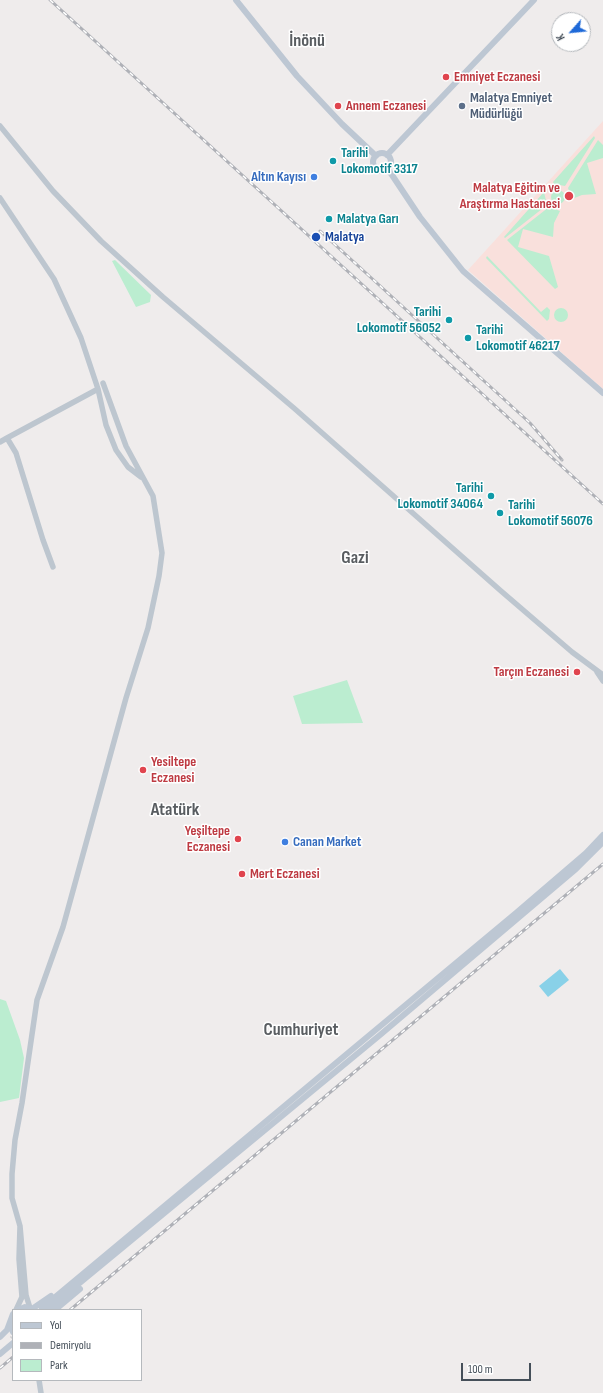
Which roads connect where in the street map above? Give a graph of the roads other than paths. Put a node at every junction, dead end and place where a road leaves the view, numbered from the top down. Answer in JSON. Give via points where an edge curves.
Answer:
{"nodes":[{"id":1,"x":236,"y":0,"type":"edge"},
{"id":2,"x":534,"y":0,"type":"edge"},
{"id":3,"x":0,"y":126,"type":"edge"},
{"id":4,"x":387,"y":155,"type":"junction"},
{"id":5,"x":376,"y":156,"type":"junction"},
{"id":6,"x":388,"y":169,"type":"junction"},
{"id":7,"x":0,"y":198,"type":"edge"},
{"id":8,"x":103,"y":383,"type":"dead end"},
{"id":9,"x":98,"y":389,"type":"junction"},
{"id":10,"x":603,"y":393,"type":"edge"},
{"id":11,"x":7,"y":438,"type":"junction"},
{"id":12,"x":0,"y":442,"type":"edge"},
{"id":13,"x":142,"y":478,"type":"junction"},
{"id":14,"x":53,"y":567,"type":"dead end"},
{"id":15,"x":595,"y":669,"type":"junction"},
{"id":16,"x":603,"y":675,"type":"edge"},
{"id":17,"x":603,"y":681,"type":"edge"},
{"id":18,"x":603,"y":835,"type":"edge"},
{"id":19,"x":603,"y":842,"type":"edge"},
{"id":20,"x":162,"y":1212,"type":"junction"},
{"id":21,"x":22,"y":1270,"type":"junction"},
{"id":22,"x":17,"y":1309,"type":"edge"},
{"id":23,"x":20,"y":1309,"type":"edge"},
{"id":24,"x":32,"y":1309,"type":"edge"},
{"id":25,"x":44,"y":1309,"type":"edge"},
{"id":26,"x":56,"y":1309,"type":"edge"},
{"id":27,"x":12,"y":1318,"type":"edge"},
{"id":28,"x":10,"y":1325,"type":"junction"},
{"id":29,"x":12,"y":1337,"type":"edge"},
{"id":30,"x":0,"y":1338,"type":"edge"},
{"id":31,"x":0,"y":1342,"type":"edge"},
{"id":32,"x":2,"y":1351,"type":"edge"},
{"id":33,"x":39,"y":1381,"type":"edge"},
{"id":34,"x":41,"y":1393,"type":"edge"}],
"edges":[{"from":1,"to":5,"type":"main road","via":[[298,76],[342,124]]},
{"from":2,"to":4,"type":"main road"},
{"from":3,"to":15,"type":"street","via":[[53,191],[101,241],[501,592]]},
{"from":4,"to":5,"type":"main road"},
{"from":4,"to":6,"type":"main road","via":[[391,161]]},
{"from":5,"to":6,"type":"main road","via":[[375,167],[380,171]]},
{"from":6,"to":10,"type":"main road","via":[[420,217],[463,271]]},
{"from":7,"to":9,"type":"street","via":[[54,279],[80,338]]},
{"from":8,"to":13,"type":"street","via":[[126,446]]},
{"from":9,"to":11,"type":"street"},
{"from":9,"to":13,"type":"street","via":[[106,425],[116,450],[128,467]]},
{"from":11,"to":12,"type":"street"},
{"from":11,"to":14,"type":"street","via":[[16,453]]},
{"from":13,"to":21,"type":"street","via":[[153,496],[157,512],[162,552],[159,576],[148,628],[126,698],[63,927],[37,1000],[12,1167],[12,1198],[20,1226]]},
{"from":15,"to":16,"type":"street"},
{"from":15,"to":17,"type":"street"},
{"from":18,"to":20,"type":"main road","via":[[516,913]]},
{"from":19,"to":20,"type":"main road","via":[[570,874]]},
{"from":20,"to":24,"type":"main road","via":[[115,1244]]},
{"from":20,"to":25,"type":"main road"},
{"from":20,"to":26,"type":"main road","via":[[127,1250]]},
{"from":21,"to":22,"type":"street","via":[[22,1297]]},
{"from":21,"to":24,"type":"street","via":[[26,1295]]},
{"from":23,"to":24,"type":"main road"},
{"from":27,"to":28,"type":"main road"},
{"from":28,"to":29,"type":"main road","bridge":true},
{"from":28,"to":30,"type":"main road"},
{"from":29,"to":31,"type":"main road"},
{"from":29,"to":32,"type":"main road"},
{"from":33,"to":34,"type":"street"}]}
